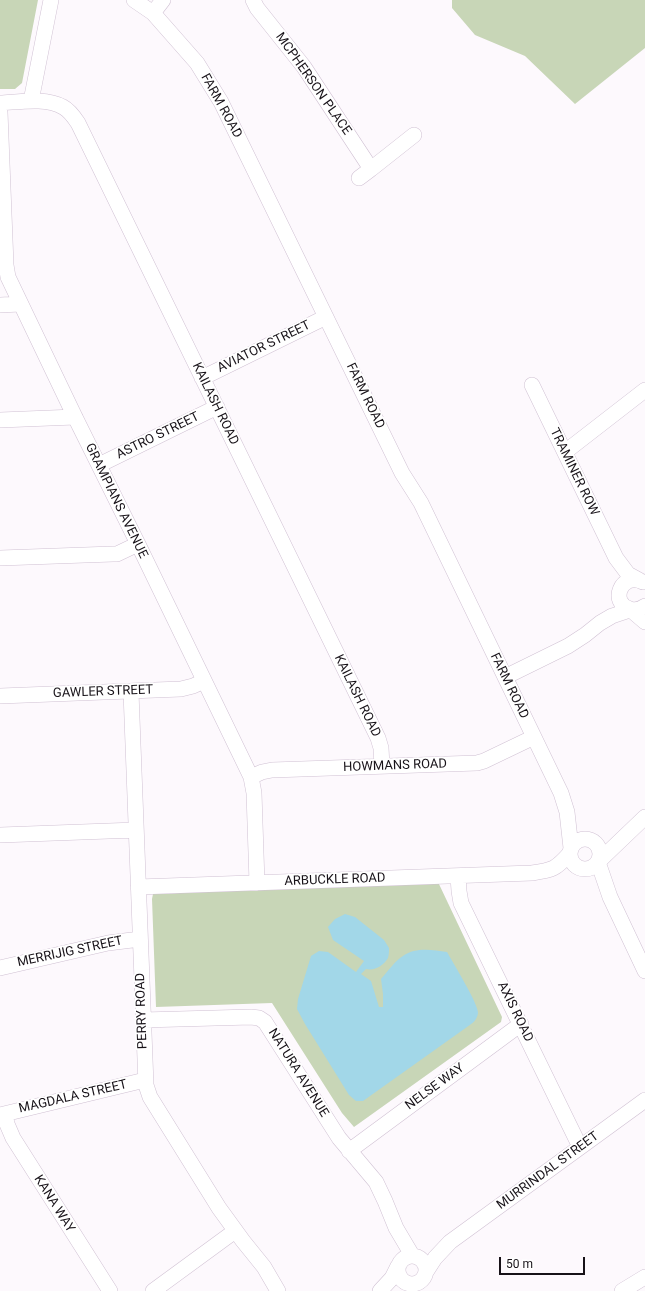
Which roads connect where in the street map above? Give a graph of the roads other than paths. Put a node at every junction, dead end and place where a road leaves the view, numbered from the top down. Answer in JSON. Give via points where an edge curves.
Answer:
{"nodes":[{"id":1,"x":51,"y":0,"type":"edge"},
{"id":2,"x":134,"y":0,"type":"edge"},
{"id":3,"x":163,"y":0,"type":"edge"},
{"id":4,"x":253,"y":0,"type":"edge"},
{"id":5,"x":153,"y":13,"type":"junction"},
{"id":6,"x":31,"y":101,"type":"junction"},
{"id":7,"x":0,"y":103,"type":"edge"},
{"id":8,"x":0,"y":112,"type":"edge"},
{"id":9,"x":414,"y":135,"type":"dead end"},
{"id":10,"x":1,"y":156,"type":"edge"},
{"id":11,"x":371,"y":169,"type":"junction"},
{"id":12,"x":359,"y":178,"type":"dead end"},
{"id":13,"x":20,"y":304,"type":"junction"},
{"id":14,"x":0,"y":305,"type":"edge"},
{"id":15,"x":326,"y":317,"type":"junction"},
{"id":16,"x":202,"y":378,"type":"junction"},
{"id":17,"x":532,"y":385,"type":"dead end"},
{"id":18,"x":645,"y":390,"type":"edge"},
{"id":19,"x":217,"y":407,"type":"junction"},
{"id":20,"x":75,"y":417,"type":"junction"},
{"id":21,"x":0,"y":420,"type":"edge"},
{"id":22,"x":565,"y":452,"type":"junction"},
{"id":23,"x":99,"y":465,"type":"junction"},
{"id":24,"x":138,"y":544,"type":"junction"},
{"id":25,"x":0,"y":558,"type":"edge"},
{"id":26,"x":616,"y":558,"type":"junction"},
{"id":27,"x":642,"y":582,"type":"edge"},
{"id":28,"x":620,"y":591,"type":"junction"},
{"id":29,"x":635,"y":608,"type":"edge"},
{"id":30,"x":645,"y":622,"type":"edge"},
{"id":31,"x":600,"y":623,"type":"junction"},
{"id":32,"x":505,"y":677,"type":"junction"},
{"id":33,"x":204,"y":681,"type":"junction"},
{"id":34,"x":131,"y":692,"type":"junction"},
{"id":35,"x":0,"y":696,"type":"edge"},
{"id":36,"x":534,"y":737,"type":"junction"},
{"id":37,"x":382,"y":766,"type":"junction"},
{"id":38,"x":251,"y":777,"type":"junction"},
{"id":39,"x":567,"y":812,"type":"junction"},
{"id":40,"x":644,"y":818,"type":"edge"},
{"id":41,"x":136,"y":830,"type":"junction"},
{"id":42,"x":0,"y":835,"type":"edge"},
{"id":43,"x":590,"y":839,"type":"junction"},
{"id":44,"x":570,"y":851,"type":"junction"},
{"id":45,"x":599,"y":861,"type":"junction"},
{"id":46,"x":582,"y":869,"type":"junction"},
{"id":47,"x":532,"y":873,"type":"junction"},
{"id":48,"x":458,"y":876,"type":"junction"},
{"id":49,"x":257,"y":883,"type":"junction"},
{"id":50,"x":138,"y":887,"type":"junction"},
{"id":51,"x":610,"y":897,"type":"junction"},
{"id":52,"x":140,"y":939,"type":"junction"},
{"id":53,"x":0,"y":968,"type":"edge"},
{"id":54,"x":645,"y":971,"type":"edge"},
{"id":55,"x":143,"y":1020,"type":"junction"},
{"id":56,"x":521,"y":1024,"type":"junction"},
{"id":57,"x":145,"y":1080,"type":"junction"},
{"id":58,"x":645,"y":1100,"type":"edge"},
{"id":59,"x":2,"y":1114,"type":"edge"},
{"id":60,"x":580,"y":1147,"type":"junction"},
{"id":61,"x":349,"y":1151,"type":"junction"},
{"id":62,"x":396,"y":1228,"type":"junction"},
{"id":63,"x":235,"y":1231,"type":"junction"},
{"id":64,"x":450,"y":1242,"type":"junction"},
{"id":65,"x":414,"y":1255,"type":"junction"},
{"id":66,"x":399,"y":1264,"type":"junction"},
{"id":67,"x":645,"y":1276,"type":"edge"},
{"id":68,"x":426,"y":1280,"type":"edge"},
{"id":69,"x":410,"y":1286,"type":"edge"},
{"id":70,"x":110,"y":1291,"type":"edge"},
{"id":71,"x":153,"y":1291,"type":"edge"},
{"id":72,"x":278,"y":1291,"type":"edge"},
{"id":73,"x":380,"y":1291,"type":"edge"},
{"id":74,"x":391,"y":1291,"type":"edge"},
{"id":75,"x":622,"y":1291,"type":"edge"}],
"edges":[{"from":1,"to":6,"type":"street"},
{"from":2,"to":5,"type":"street","name":"FARM ROAD"},
{"from":3,"to":5,"type":"street"},
{"from":4,"to":11,"type":"street","name":"MCPHERSON PLACE","via":[[304,67]]},
{"from":5,"to":15,"type":"street","name":"FARM ROAD","via":[[197,63],[221,102]]},
{"from":6,"to":7,"type":"street","name":"KAILASH ROAD"},
{"from":6,"to":16,"type":"street","name":"KAILASH ROAD","via":[[54,103],[64,107],[78,123]]},
{"from":8,"to":10,"type":"street","name":"GRAMPIANS AVENUE"},
{"from":9,"to":11,"type":"street"},
{"from":10,"to":13,"type":"street","name":"GRAMPIANS AVENUE","via":[[6,266]]},
{"from":11,"to":12,"type":"street"},
{"from":13,"to":14,"type":"street"},
{"from":13,"to":20,"type":"street","name":"GRAMPIANS AVENUE"},
{"from":15,"to":16,"type":"street","name":"AVIATOR STREET"},
{"from":15,"to":32,"type":"street","name":"FARM ROAD","via":[[402,473],[421,503]]},
{"from":16,"to":19,"type":"street","name":"KAILASH ROAD"},
{"from":17,"to":22,"type":"street","name":"TRAMINER ROW"},
{"from":18,"to":22,"type":"street"},
{"from":19,"to":23,"type":"street","name":"ASTRO STREET"},
{"from":19,"to":37,"type":"street","name":"KAILASH ROAD","via":[[378,738]]},
{"from":20,"to":21,"type":"street"},
{"from":20,"to":23,"type":"street","name":"GRAMPIANS AVENUE"},
{"from":22,"to":26,"type":"street","name":"TRAMINER ROW"},
{"from":23,"to":24,"type":"street","name":"GRAMPIANS AVENUE"},
{"from":24,"to":25,"type":"street","via":[[117,554]]},
{"from":24,"to":33,"type":"street","name":"GRAMPIANS AVENUE"},
{"from":26,"to":27,"type":"street","name":"TRAMINER ROW","via":[[628,574]]},
{"from":26,"to":28,"type":"street","name":"TRAMINER ROW","via":[[620,574]]},
{"from":27,"to":28,"type":"street","via":[[628,581],[622,585]]},
{"from":28,"to":29,"type":"street","via":[[620,601],[624,606]]},
{"from":28,"to":31,"type":"street"},
{"from":29,"to":30,"type":"street"},
{"from":29,"to":31,"type":"street"},
{"from":31,"to":32,"type":"street","via":[[568,646]]},
{"from":32,"to":36,"type":"street","name":"FARM ROAD"},
{"from":33,"to":34,"type":"street","name":"GAWLER STREET","via":[[181,689]]},
{"from":33,"to":38,"type":"street","name":"GRAMPIANS AVENUE"},
{"from":34,"to":35,"type":"street","name":"GAWLER STREET"},
{"from":34,"to":41,"type":"street","name":"PERRY ROAD"},
{"from":36,"to":37,"type":"street","name":"HOWMANS ROAD","via":[[477,763]]},
{"from":36,"to":39,"type":"street","name":"FARM ROAD","via":[[561,793]]},
{"from":37,"to":38,"type":"street","name":"HOWMANS ROAD","via":[[272,770]]},
{"from":38,"to":49,"type":"street","name":"GRAMPIANS AVENUE","via":[[254,793]]},
{"from":39,"to":43,"type":"street","name":"FARM ROAD"},
{"from":39,"to":44,"type":"street","name":"FARM ROAD"},
{"from":40,"to":43,"type":"street","via":[[608,838]]},
{"from":40,"to":45,"type":"street"},
{"from":41,"to":42,"type":"street"},
{"from":41,"to":50,"type":"street","name":"PERRY ROAD"},
{"from":43,"to":44,"type":"street","via":[[577,840]]},
{"from":43,"to":45,"type":"street","via":[[599,847]]},
{"from":44,"to":46,"type":"street","via":[[573,864]]},
{"from":44,"to":47,"type":"street","name":"ARBUCKLE ROAD","via":[[560,865],[551,870]]},
{"from":45,"to":46,"type":"street","via":[[592,868]]},
{"from":45,"to":51,"type":"street"},
{"from":46,"to":47,"type":"street","name":"ARBUCKLE ROAD","via":[[546,876]]},
{"from":46,"to":51,"type":"street"},
{"from":47,"to":48,"type":"street","name":"ARBUCKLE ROAD"},
{"from":48,"to":49,"type":"street","name":"ARBUCKLE ROAD"},
{"from":48,"to":56,"type":"street","name":"AXIS ROAD","via":[[461,902]]},
{"from":49,"to":50,"type":"street","name":"ARBUCKLE ROAD"},
{"from":50,"to":52,"type":"street","name":"PERRY ROAD"},
{"from":51,"to":54,"type":"street"},
{"from":52,"to":53,"type":"street","name":"MERRIJIG STREET","via":[[108,943]]},
{"from":52,"to":55,"type":"street","name":"PERRY ROAD"},
{"from":55,"to":57,"type":"street","name":"PERRY ROAD"},
{"from":55,"to":61,"type":"street","name":"NATURA AVENUE","via":[[251,1017],[262,1020]]},
{"from":56,"to":60,"type":"street","name":"AXIS ROAD"},
{"from":56,"to":61,"type":"street","name":"NELSE WAY"},
{"from":57,"to":59,"type":"street","name":"MAGDALA STREET"},
{"from":57,"to":63,"type":"street","name":"PERRY ROAD","via":[[147,1091]]},
{"from":58,"to":60,"type":"street","name":"MURRINDAL STREET"},
{"from":59,"to":70,"type":"street","name":"KANA WAY","via":[[13,1138]]},
{"from":60,"to":64,"type":"street","name":"MURRINDAL STREET"},
{"from":61,"to":62,"type":"street","name":"NATURA AVENUE","via":[[376,1182]]},
{"from":62,"to":65,"type":"street","name":"NATURA AVENUE"},
{"from":62,"to":66,"type":"street","name":"NATURA AVENUE"},
{"from":63,"to":71,"type":"street"},
{"from":63,"to":72,"type":"street","name":"PERRY ROAD","via":[[264,1267]]},
{"from":64,"to":65,"type":"street","name":"MURRINDAL STREET"},
{"from":64,"to":68,"type":"street","name":"MURRINDAL STREET","via":[[435,1258]]},
{"from":65,"to":66,"type":"street","via":[[405,1257]]},
{"from":65,"to":68,"type":"street","via":[[424,1262]]},
{"from":66,"to":69,"type":"street","via":[[399,1276]]},
{"from":66,"to":73,"type":"street","via":[[392,1278]]},
{"from":67,"to":75,"type":"street"},
{"from":68,"to":69,"type":"street"},
{"from":69,"to":74,"type":"street"}]}
